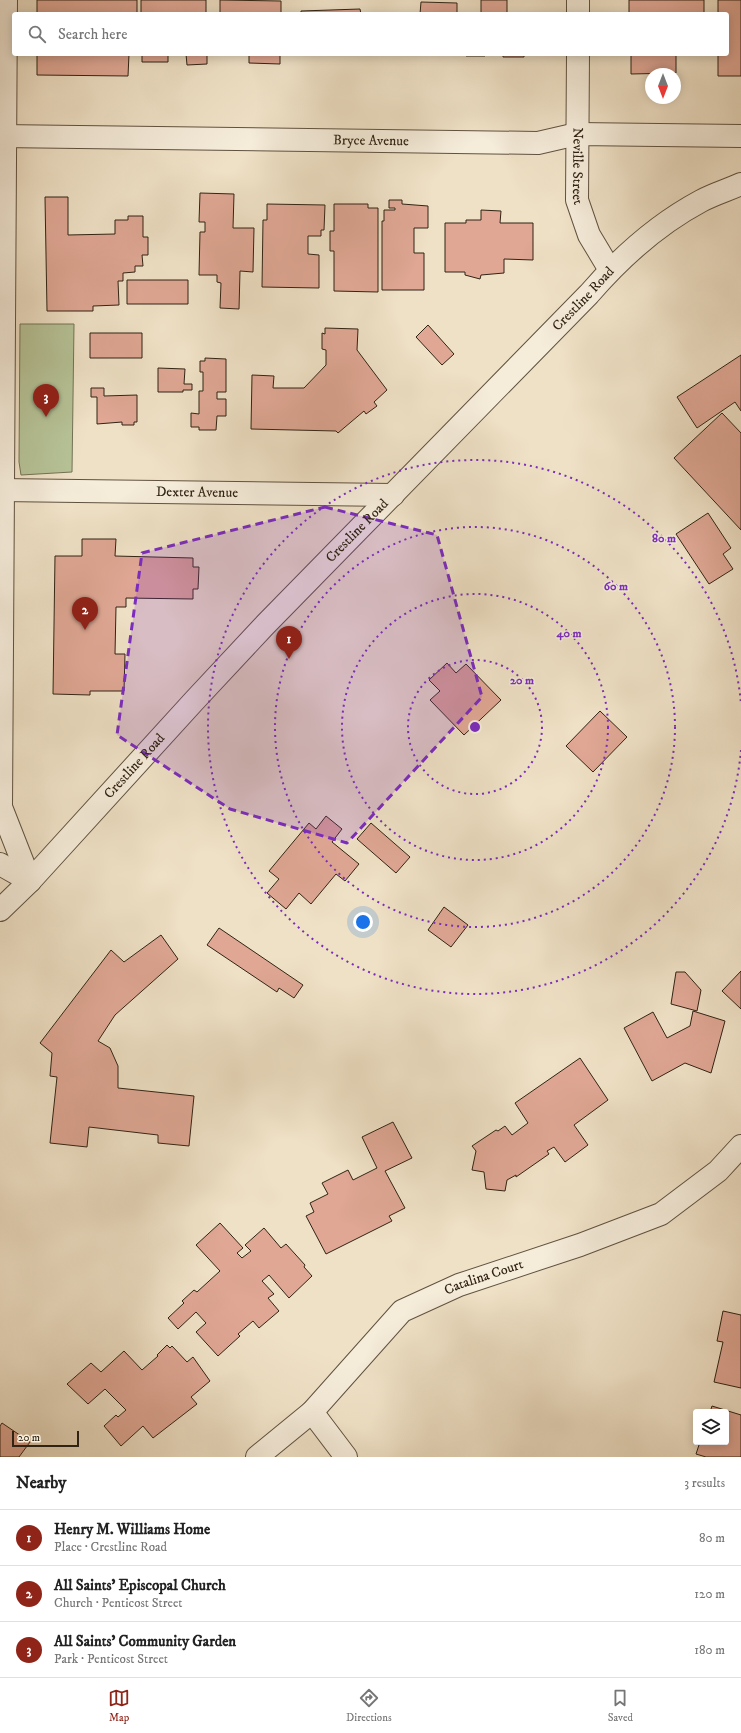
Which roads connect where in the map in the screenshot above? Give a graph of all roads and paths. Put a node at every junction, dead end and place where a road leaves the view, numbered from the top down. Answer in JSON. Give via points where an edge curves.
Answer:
{"nodes":[{"id":1,"x":6,"y":0,"type":"edge"},
{"id":2,"x":578,"y":0,"type":"edge"},
{"id":3,"x":578,"y":12,"type":"edge"},
{"id":4,"x":578,"y":56,"type":"edge"},
{"id":5,"x":577,"y":134,"type":"junction"},
{"id":6,"x":3,"y":136,"type":"edge"},
{"id":7,"x":741,"y":136,"type":"edge"},
{"id":8,"x":741,"y":184,"type":"edge"},
{"id":9,"x":610,"y":270,"type":"junction"},
{"id":10,"x":1,"y":490,"type":"edge"},
{"id":11,"x":393,"y":495,"type":"junction"},
{"id":12,"x":0,"y":864,"type":"edge"},
{"id":13,"x":30,"y":881,"type":"junction"},
{"id":14,"x":0,"y":910,"type":"edge"},
{"id":15,"x":741,"y":1146,"type":"edge"},
{"id":16,"x":312,"y":1412,"type":"junction"},
{"id":17,"x":257,"y":1457,"type":"edge"},
{"id":18,"x":346,"y":1457,"type":"edge"}],
"edges":[{"from":1,"to":6,"type":"street"},
{"from":2,"to":3,"type":"street"},
{"from":4,"to":5,"type":"street","name":"Neville Street"},
{"from":5,"to":6,"type":"street","name":"Bryce Avenue","via":[[538,143]]},
{"from":5,"to":7,"type":"street","name":"Bryce Avenue"},
{"from":5,"to":9,"type":"street","name":"Neville Street","via":[[577,200],[589,235]]},
{"from":6,"to":10,"type":"street"},
{"from":8,"to":9,"type":"street","name":"Crestline Road","via":[[702,200],[652,233]]},
{"from":9,"to":11,"type":"street","name":"Crestline Road"},
{"from":10,"to":11,"type":"street","name":"Dexter Avenue"},
{"from":10,"to":13,"type":"street","via":[[1,808]]},
{"from":11,"to":13,"type":"street","name":"Crestline Road","via":[[194,700]]},
{"from":12,"to":13,"type":"street"},
{"from":13,"to":14,"type":"street","name":"Crestline Road"},
{"from":15,"to":16,"type":"street","name":"Catalina Court","via":[[718,1171],[661,1214],[580,1245],[459,1285],[402,1311]]},
{"from":16,"to":17,"type":"street","name":"Catalina Court"},
{"from":16,"to":18,"type":"street"}]}
